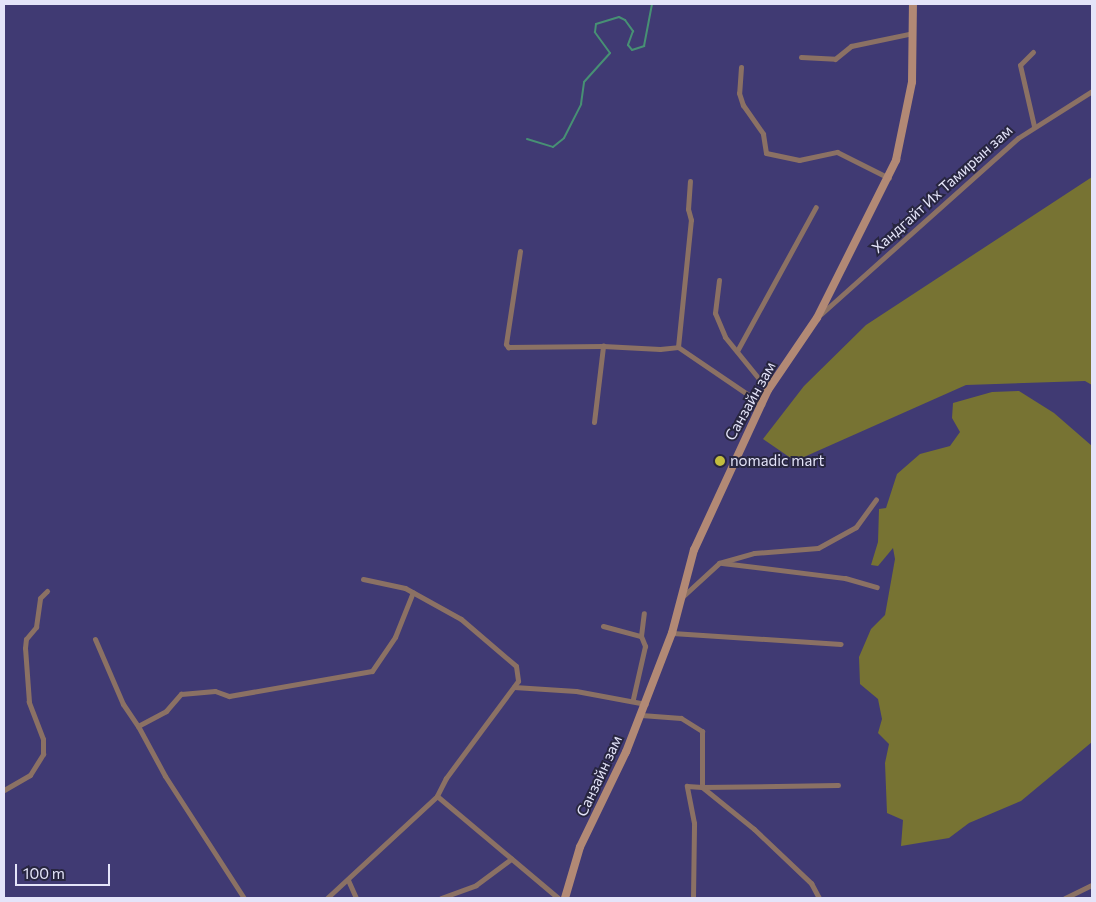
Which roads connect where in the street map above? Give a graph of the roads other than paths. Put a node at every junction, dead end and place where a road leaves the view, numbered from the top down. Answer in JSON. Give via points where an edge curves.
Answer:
{"nodes":[{"id":1,"x":913,"y":4,"type":"edge"},
{"id":2,"x":913,"y":33,"type":"junction"},
{"id":3,"x":1032,"y":52,"type":"dead end"},
{"id":4,"x":801,"y":57,"type":"dead end"},
{"id":5,"x":741,"y":67,"type":"dead end"},
{"id":6,"x":1092,"y":90,"type":"edge"},
{"id":7,"x":1034,"y":126,"type":"junction"},
{"id":8,"x":889,"y":178,"type":"junction"},
{"id":9,"x":690,"y":181,"type":"dead end"},
{"id":10,"x":816,"y":206,"type":"dead end"},
{"id":11,"x":520,"y":251,"type":"dead end"},
{"id":12,"x":719,"y":280,"type":"dead end"},
{"id":13,"x":817,"y":318,"type":"junction"},
{"id":14,"x":603,"y":346,"type":"junction"},
{"id":15,"x":678,"y":346,"type":"junction"},
{"id":16,"x":737,"y":351,"type":"junction"},
{"id":17,"x":768,"y":390,"type":"junction"},
{"id":18,"x":762,"y":404,"type":"junction"},
{"id":19,"x":594,"y":422,"type":"dead end"},
{"id":20,"x":876,"y":499,"type":"dead end"},
{"id":21,"x":719,"y":562,"type":"junction"},
{"id":22,"x":363,"y":579,"type":"dead end"},
{"id":23,"x":877,"y":588,"type":"dead end"},
{"id":24,"x":48,"y":591,"type":"dead end"},
{"id":25,"x":413,"y":592,"type":"junction"},
{"id":26,"x":681,"y":598,"type":"junction"},
{"id":27,"x":644,"y":613,"type":"dead end"},
{"id":28,"x":603,"y":626,"type":"dead end"},
{"id":29,"x":672,"y":633,"type":"junction"},
{"id":30,"x":641,"y":636,"type":"junction"},
{"id":31,"x":95,"y":639,"type":"dead end"},
{"id":32,"x":841,"y":644,"type":"dead end"},
{"id":33,"x":514,"y":687,"type":"junction"},
{"id":34,"x":633,"y":699,"type":"junction"},
{"id":35,"x":646,"y":704,"type":"junction"},
{"id":36,"x":641,"y":715,"type":"junction"},
{"id":37,"x":138,"y":726,"type":"junction"},
{"id":38,"x":838,"y":785,"type":"dead end"},
{"id":39,"x":702,"y":787,"type":"junction"},
{"id":40,"x":4,"y":790,"type":"edge"},
{"id":41,"x":436,"y":796,"type":"junction"},
{"id":42,"x":511,"y":859,"type":"junction"},
{"id":43,"x":348,"y":880,"type":"junction"},
{"id":44,"x":1092,"y":886,"type":"edge"},
{"id":45,"x":244,"y":898,"type":"edge"},
{"id":46,"x":327,"y":898,"type":"edge"},
{"id":47,"x":356,"y":898,"type":"edge"},
{"id":48,"x":441,"y":898,"type":"edge"},
{"id":49,"x":558,"y":898,"type":"edge"},
{"id":50,"x":565,"y":898,"type":"edge"},
{"id":51,"x":693,"y":898,"type":"edge"},
{"id":52,"x":819,"y":898,"type":"edge"},
{"id":53,"x":1065,"y":898,"type":"edge"}],
"edges":[{"from":1,"to":2,"type":"main road","name":"Санзайн зам"},
{"from":2,"to":4,"type":"street","via":[[851,46],[835,59]]},
{"from":2,"to":8,"type":"main road","name":"Санзайн зам","via":[[912,82],[896,160]]},
{"from":3,"to":7,"type":"street","via":[[1020,65]]},
{"from":5,"to":8,"type":"street","via":[[741,99],[763,134],[766,153],[799,160],[837,152]]},
{"from":6,"to":7,"type":"street","name":"Хандгайт Их Тамирын зам"},
{"from":7,"to":13,"type":"street","name":"Хандгайт Их Тамирын зам"},
{"from":8,"to":13,"type":"main road","name":"Санзайн зам"},
{"from":9,"to":15,"type":"street","via":[[688,210],[691,220]]},
{"from":10,"to":16,"type":"street"},
{"from":11,"to":14,"type":"street","via":[[508,347]]},
{"from":12,"to":16,"type":"street","via":[[715,313],[725,337]]},
{"from":13,"to":17,"type":"main road","name":"Санзайн зам"},
{"from":14,"to":15,"type":"street","via":[[660,350]]},
{"from":14,"to":19,"type":"street"},
{"from":15,"to":18,"type":"street"},
{"from":16,"to":17,"type":"street"},
{"from":17,"to":18,"type":"main road","name":"Санзайн зам"},
{"from":18,"to":26,"type":"main road","name":"Санзайн зам","via":[[694,550]]},
{"from":20,"to":21,"type":"street","via":[[856,527],[818,548],[754,553]]},
{"from":21,"to":23,"type":"street","via":[[845,578]]},
{"from":21,"to":26,"type":"street"},
{"from":22,"to":25,"type":"street"},
{"from":24,"to":40,"type":"street","via":[[40,598],[36,627],[26,639],[25,648],[29,702],[43,739],[43,754],[30,775]]},
{"from":25,"to":33,"type":"street","via":[[461,618],[510,659],[518,676]]},
{"from":25,"to":37,"type":"street","via":[[395,637],[372,671],[229,696],[215,691],[180,694],[166,711]]},
{"from":26,"to":29,"type":"main road","name":"Санзайн зам"},
{"from":27,"to":30,"type":"street"},
{"from":28,"to":30,"type":"street"},
{"from":29,"to":32,"type":"street"},
{"from":29,"to":35,"type":"main road","name":"Санзайн зам"},
{"from":30,"to":34,"type":"street","via":[[645,646]]},
{"from":31,"to":37,"type":"street","via":[[123,704]]},
{"from":33,"to":34,"type":"street"},
{"from":33,"to":41,"type":"street"},
{"from":34,"to":35,"type":"street"},
{"from":35,"to":36,"type":"main road","name":"Санзайн зам"},
{"from":36,"to":39,"type":"street","via":[[681,718],[702,732]]},
{"from":36,"to":50,"type":"main road","name":"Санзайн зам","via":[[580,847]]},
{"from":37,"to":45,"type":"street","via":[[165,776]]},
{"from":38,"to":39,"type":"street"},
{"from":39,"to":51,"type":"street","via":[[688,786],[694,823]]},
{"from":39,"to":52,"type":"street","via":[[800,872]]},
{"from":41,"to":42,"type":"street"},
{"from":41,"to":43,"type":"street"},
{"from":42,"to":48,"type":"street","via":[[476,885]]},
{"from":42,"to":49,"type":"street"},
{"from":43,"to":46,"type":"street"},
{"from":43,"to":47,"type":"street"},
{"from":44,"to":53,"type":"street"}]}
